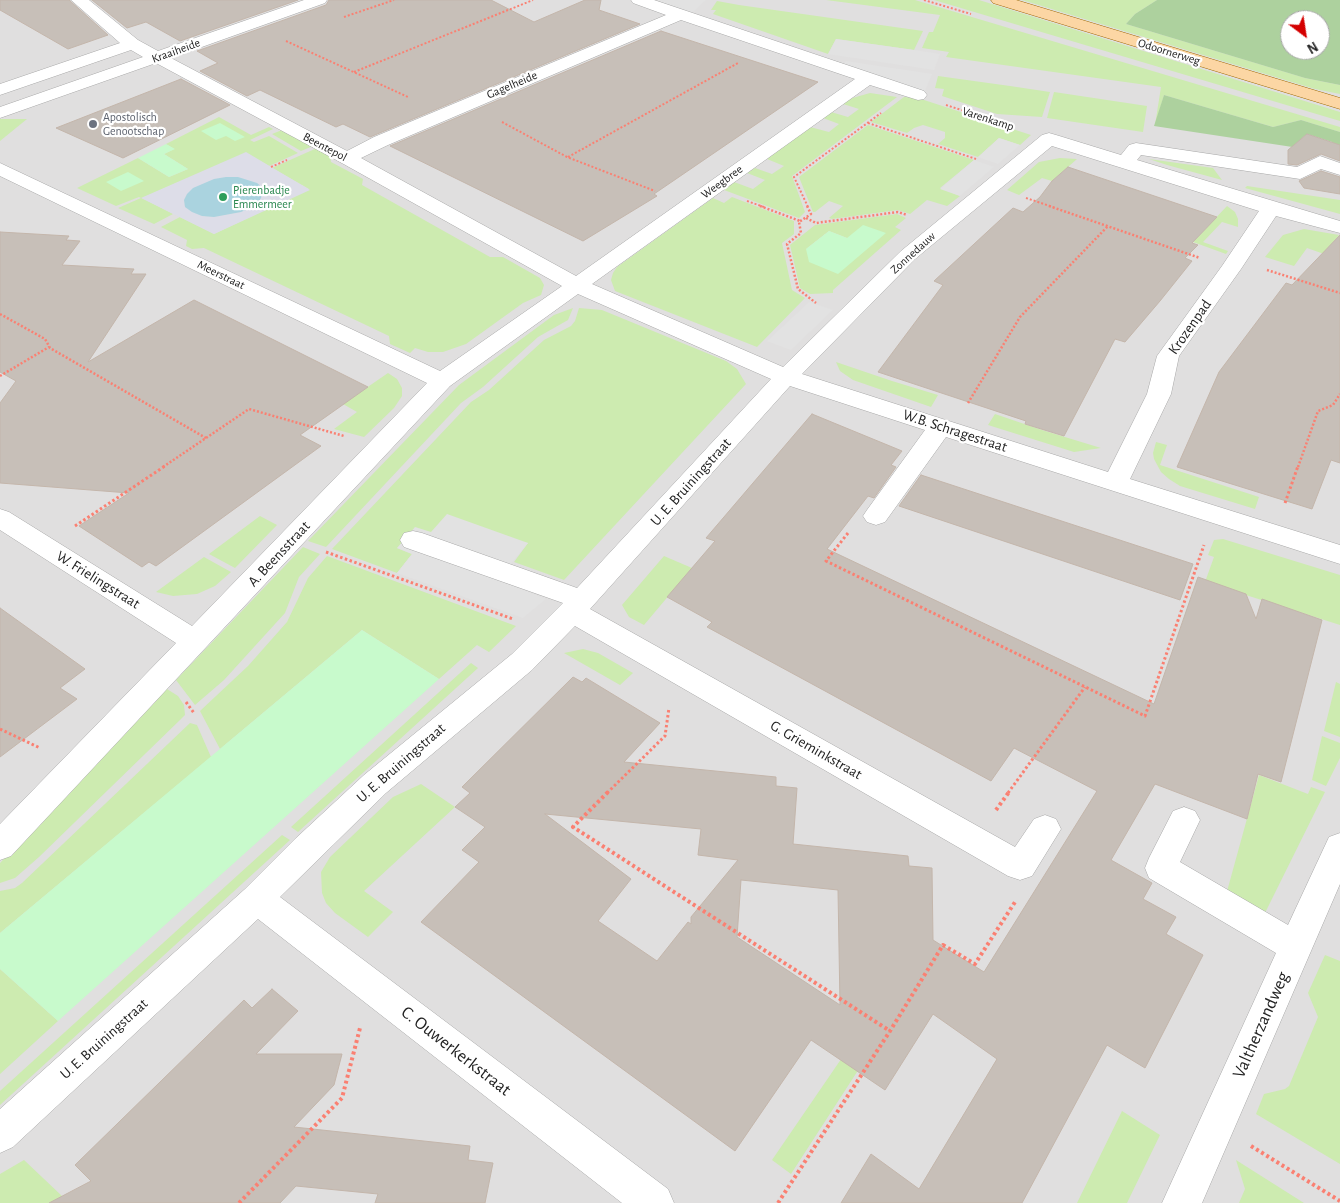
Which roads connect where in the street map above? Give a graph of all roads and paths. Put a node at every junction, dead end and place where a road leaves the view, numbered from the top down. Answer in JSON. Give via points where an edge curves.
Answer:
{"nodes":[{"id":1,"x":79,"y":0,"type":"edge"},
{"id":2,"x":533,"y":0,"type":"edge"},
{"id":3,"x":639,"y":0,"type":"edge"},
{"id":4,"x":998,"y":0,"type":"edge"},
{"id":5,"x":310,"y":1,"type":"edge"},
{"id":6,"x":679,"y":15,"type":"junction"},
{"id":7,"x":253,"y":23,"type":"junction"},
{"id":8,"x":132,"y":44,"type":"junction"},
{"id":9,"x":770,"y":46,"type":"junction"},
{"id":10,"x":156,"y":58,"type":"junction"},
{"id":11,"x":354,"y":72,"type":"junction"},
{"id":12,"x":867,"y":78,"type":"junction"},
{"id":13,"x":4,"y":88,"type":"edge"},
{"id":14,"x":913,"y":94,"type":"junction"},
{"id":15,"x":33,"y":102,"type":"junction"},
{"id":16,"x":468,"y":104,"type":"junction"},
{"id":17,"x":1340,"y":104,"type":"edge"},
{"id":18,"x":0,"y":113,"type":"edge"},
{"id":19,"x":445,"y":114,"type":"junction"},
{"id":20,"x":868,"y":123,"type":"junction"},
{"id":21,"x":1048,"y":139,"type":"junction"},
{"id":22,"x":568,"y":157,"type":"junction"},
{"id":23,"x":347,"y":158,"type":"junction"},
{"id":24,"x":1125,"y":163,"type":"junction"},
{"id":25,"x":1250,"y":166,"type":"junction"},
{"id":26,"x":0,"y":169,"type":"edge"},
{"id":27,"x":1340,"y":169,"type":"edge"},
{"id":28,"x":1010,"y":171,"type":"junction"},
{"id":29,"x":991,"y":187,"type":"junction"},
{"id":30,"x":714,"y":188,"type":"junction"},
{"id":31,"x":1232,"y":196,"type":"junction"},
{"id":32,"x":691,"y":205,"type":"junction"},
{"id":33,"x":1271,"y":208,"type":"junction"},
{"id":34,"x":806,"y":218,"type":"junction"},
{"id":35,"x":800,"y":221,"type":"junction"},
{"id":36,"x":1108,"y":226,"type":"junction"},
{"id":37,"x":1340,"y":227,"type":"edge"},
{"id":38,"x":941,"y":229,"type":"junction"},
{"id":39,"x":1233,"y":265,"type":"junction"},
{"id":40,"x":578,"y":286,"type":"junction"},
{"id":41,"x":1340,"y":293,"type":"edge"},
{"id":42,"x":0,"y":314,"type":"edge"},
{"id":43,"x":848,"y":315,"type":"junction"},
{"id":44,"x":49,"y":347,"type":"junction"},
{"id":45,"x":0,"y":376,"type":"edge"},
{"id":46,"x":786,"y":377,"type":"junction"},
{"id":47,"x":442,"y":381,"type":"junction"},
{"id":48,"x":1340,"y":394,"type":"edge"},
{"id":49,"x":946,"y":428,"type":"junction"},
{"id":50,"x":206,"y":438,"type":"junction"},
{"id":51,"x":381,"y":446,"type":"junction"},
{"id":52,"x":1115,"y":483,"type":"junction"},
{"id":53,"x":1215,"y":514,"type":"junction"},
{"id":54,"x":876,"y":516,"type":"joint"},
{"id":55,"x":0,"y":518,"type":"edge"},
{"id":56,"x":1274,"y":534,"type":"junction"},
{"id":57,"x":292,"y":540,"type":"junction"},
{"id":58,"x":413,"y":540,"type":"dead end"},
{"id":59,"x":45,"y":546,"type":"junction"},
{"id":60,"x":1340,"y":555,"type":"edge"},
{"id":61,"x":578,"y":606,"type":"junction"},
{"id":62,"x":552,"y":634,"type":"junction"},
{"id":63,"x":196,"y":642,"type":"junction"},
{"id":64,"x":675,"y":670,"type":"junction"},
{"id":65,"x":1084,"y":687,"type":"junction"},
{"id":66,"x":1184,"y":820,"type":"dead end"},
{"id":67,"x":1045,"y":828,"type":"dead end"},
{"id":68,"x":974,"y":840,"type":"junction"},
{"id":69,"x":0,"y":846,"type":"edge"},
{"id":70,"x":1340,"y":847,"type":"edge"},
{"id":71,"x":1020,"y":866,"type":"junction"},
{"id":72,"x":258,"y":899,"type":"junction"},
{"id":73,"x":1296,"y":947,"type":"junction"},
{"id":74,"x":372,"y":986,"type":"junction"},
{"id":75,"x":890,"y":1031,"type":"junction"},
{"id":76,"x":1216,"y":1125,"type":"junction"},
{"id":77,"x":0,"y":1134,"type":"edge"},
{"id":78,"x":1340,"y":1201,"type":"edge"},
{"id":79,"x":239,"y":1203,"type":"edge"},
{"id":80,"x":654,"y":1203,"type":"edge"},
{"id":81,"x":778,"y":1203,"type":"edge"},
{"id":82,"x":1182,"y":1203,"type":"edge"}],
"edges":[{"from":1,"to":8,"type":"street","name":"Beentepol"},
{"from":2,"to":11,"type":"path"},
{"from":3,"to":6,"type":"street"},
{"from":4,"to":17,"type":"main road","name":"Odoornerweg"},
{"from":5,"to":7,"type":"street","name":"Kraaiheide"},
{"from":6,"to":9,"type":"street"},
{"from":6,"to":16,"type":"street","name":"Gagelheide"},
{"from":7,"to":10,"type":"street","name":"Kraaiheide"},
{"from":7,"to":11,"type":"path"},
{"from":8,"to":10,"type":"street","name":"Beentepol"},
{"from":8,"to":13,"type":"street","name":"Kraaiheide"},
{"from":9,"to":12,"type":"street"},
{"from":9,"to":22,"type":"path"},
{"from":10,"to":15,"type":"street","name":"Kraaiheide"},
{"from":10,"to":23,"type":"street","name":"Beentepol"},
{"from":11,"to":19,"type":"path"},
{"from":12,"to":14,"type":"street"},
{"from":12,"to":30,"type":"street","name":"Weegbree"},
{"from":13,"to":15,"type":"street","name":"Kraaiheide"},
{"from":14,"to":20,"type":"path"},
{"from":14,"to":21,"type":"path","name":"Varenkamp"},
{"from":15,"to":18,"type":"street","name":"Kraaiheide"},
{"from":16,"to":19,"type":"street","name":"Gagelheide"},
{"from":16,"to":22,"type":"path"},
{"from":19,"to":23,"type":"street","name":"Gagelheide"},
{"from":20,"to":28,"type":"path"},
{"from":20,"to":34,"type":"path","via":[[794,177],[811,214]]},
{"from":21,"to":24,"type":"street"},
{"from":21,"to":28,"type":"street","name":"Zonnedauw"},
{"from":22,"to":32,"type":"path"},
{"from":23,"to":40,"type":"street","name":"Beentepol"},
{"from":24,"to":25,"type":"street","via":[[1136,149]]},
{"from":24,"to":31,"type":"street"},
{"from":25,"to":27,"type":"street","via":[[1300,173],[1320,162]]},
{"from":25,"to":31,"type":"street"},
{"from":26,"to":47,"type":"street","name":"Meerstraat"},
{"from":28,"to":29,"type":"street","name":"Zonnedauw"},
{"from":29,"to":36,"type":"path"},
{"from":29,"to":38,"type":"street","name":"Zonnedauw"},
{"from":30,"to":32,"type":"street","name":"Weegbree"},
{"from":30,"to":35,"type":"path"},
{"from":31,"to":33,"type":"street"},
{"from":32,"to":40,"type":"street","name":"Weegbree"},
{"from":33,"to":37,"type":"street"},
{"from":33,"to":39,"type":"street","name":"Krozenpad"},
{"from":34,"to":35,"type":"path"},
{"from":34,"to":38,"type":"path","via":[[816,223],[898,212]]},
{"from":35,"to":43,"type":"path","via":[[801,233],[786,244],[798,289],[810,300]]},
{"from":36,"to":39,"type":"path"},
{"from":36,"to":49,"type":"path","via":[[1020,317]]},
{"from":38,"to":43,"type":"street","name":"Zonnedauw","via":[[908,255]]},
{"from":39,"to":41,"type":"path"},
{"from":39,"to":52,"type":"street","name":"Krozenpad","via":[[1168,356],[1159,394]]},
{"from":40,"to":46,"type":"street","name":"W.B. Schragestraat"},
{"from":40,"to":47,"type":"street","name":"A. Beensstraat"},
{"from":42,"to":44,"type":"path","via":[[45,339]]},
{"from":43,"to":46,"type":"street","name":"Zonnedauw"},
{"from":44,"to":45,"type":"path"},
{"from":44,"to":50,"type":"path"},
{"from":46,"to":49,"type":"street","name":"W.B. Schragestraat"},
{"from":46,"to":61,"type":"street","name":"U. E. Bruiningstraat"},
{"from":47,"to":51,"type":"street","name":"A. Beensstraat"},
{"from":48,"to":56,"type":"path","via":[[1333,405],[1318,411]]},
{"from":49,"to":52,"type":"street","name":"W.B. Schragestraat"},
{"from":49,"to":54,"type":"street"},
{"from":50,"to":51,"type":"path","via":[[248,409]]},
{"from":50,"to":59,"type":"path"},
{"from":51,"to":57,"type":"street","name":"A. Beensstraat"},
{"from":52,"to":53,"type":"street","name":"W.B. Schragestraat"},
{"from":53,"to":56,"type":"street","name":"W.B. Schragestraat"},
{"from":53,"to":65,"type":"path","via":[[1145,716]]},
{"from":54,"to":65,"type":"path","via":[[865,512],[826,561]]},
{"from":55,"to":59,"type":"street","name":"W. Frielingstraat"},
{"from":56,"to":60,"type":"street","name":"W.B. Schragestraat"},
{"from":57,"to":62,"type":"path"},
{"from":57,"to":63,"type":"street","name":"A. Beensstraat"},
{"from":58,"to":61,"type":"street","name":"G. Grieminkstraat"},
{"from":59,"to":63,"type":"street","name":"W. Frielingstraat"},
{"from":61,"to":62,"type":"street","name":"U. E. Bruiningstraat"},
{"from":61,"to":64,"type":"street","name":"G. Grieminkstraat"},
{"from":62,"to":72,"type":"street","name":"U. E. Bruiningstraat","via":[[375,784]]},
{"from":63,"to":69,"type":"street","name":"A. Beensstraat"},
{"from":64,"to":68,"type":"street","name":"G. Grieminkstraat"},
{"from":64,"to":75,"type":"path","via":[[665,736],[573,827]]},
{"from":65,"to":68,"type":"path"},
{"from":66,"to":73,"type":"street","via":[[1161,868]]},
{"from":67,"to":71,"type":"street"},
{"from":68,"to":71,"type":"street","name":"G. Grieminkstraat"},
{"from":70,"to":73,"type":"street","name":"Valtherzandweg"},
{"from":71,"to":75,"type":"path","via":[[1026,885],[975,964],[943,944]]},
{"from":72,"to":74,"type":"street","name":"C. Ouwerkerkstraat"},
{"from":72,"to":77,"type":"street","name":"U. E. Bruiningstraat"},
{"from":73,"to":76,"type":"street","name":"Valtherzandweg"},
{"from":74,"to":79,"type":"path","via":[[342,1098]]},
{"from":74,"to":80,"type":"street","name":"C. Ouwerkerkstraat"},
{"from":75,"to":81,"type":"path"},
{"from":76,"to":78,"type":"path"},
{"from":76,"to":82,"type":"street","name":"Valtherzandweg"}]}
